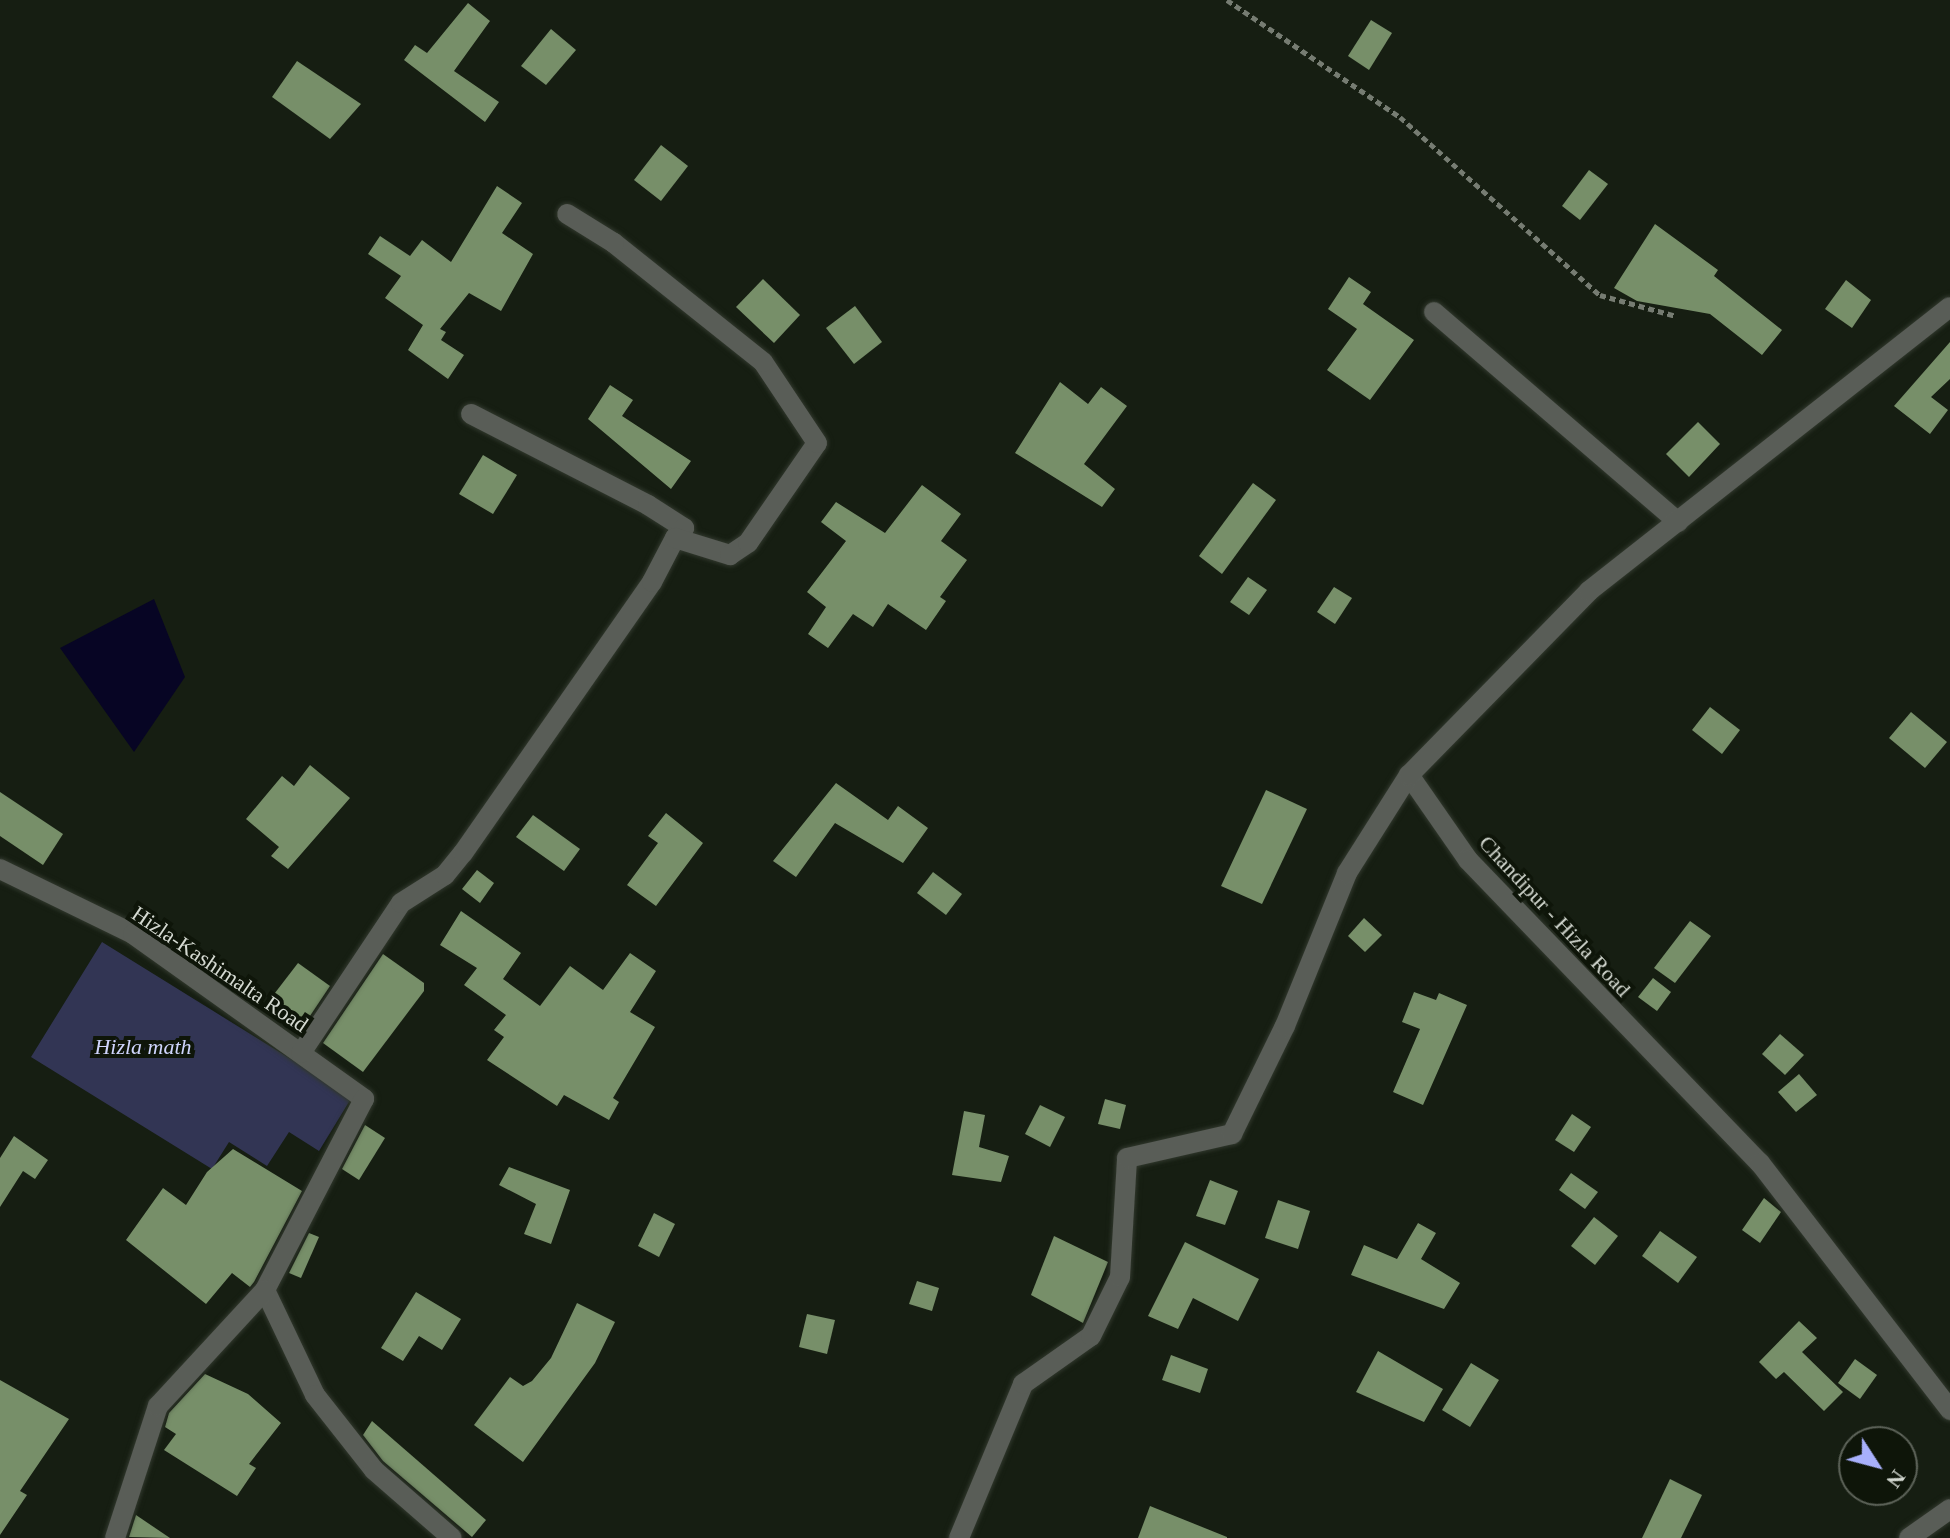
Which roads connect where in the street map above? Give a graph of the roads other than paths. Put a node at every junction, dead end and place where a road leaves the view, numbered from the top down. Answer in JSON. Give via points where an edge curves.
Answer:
{"nodes":[{"id":1,"x":567,"y":214,"type":"dead end"},
{"id":2,"x":1950,"y":307,"type":"edge"},
{"id":3,"x":1434,"y":312,"type":"dead end"},
{"id":4,"x":471,"y":414,"type":"dead end"},
{"id":5,"x":1678,"y":522,"type":"junction"},
{"id":6,"x":675,"y":538,"type":"junction"},
{"id":7,"x":1409,"y":775,"type":"junction"},
{"id":8,"x":0,"y":869,"type":"edge"},
{"id":9,"x":301,"y":1053,"type":"junction"},
{"id":10,"x":265,"y":1290,"type":"junction"},
{"id":11,"x":1950,"y":1410,"type":"edge"},
{"id":12,"x":1950,"y":1509,"type":"edge"},
{"id":13,"x":115,"y":1538,"type":"edge"},
{"id":14,"x":452,"y":1538,"type":"edge"},
{"id":15,"x":959,"y":1538,"type":"edge"},
{"id":16,"x":1909,"y":1538,"type":"edge"}],
"edges":[{"from":1,"to":6,"type":"street","via":[[763,362],[817,443],[748,543],[730,555]]},
{"from":2,"to":5,"type":"street"},
{"from":3,"to":5,"type":"street"},
{"from":4,"to":6,"type":"street","via":[[648,505],[684,528]]},
{"from":5,"to":7,"type":"street","via":[[1589,591]]},
{"from":6,"to":9,"type":"street","via":[[652,582],[463,853],[445,875],[401,903]]},
{"from":7,"to":11,"type":"street","name":"Chandipur - Hizla Road","via":[[1468,860],[1760,1163]]},
{"from":7,"to":15,"type":"street","via":[[1347,873],[1285,1026],[1232,1134],[1127,1158],[1120,1277],[1091,1336],[1023,1384]]},
{"from":8,"to":9,"type":"street","name":"Hizla-Kashimalta Road","via":[[133,934]]},
{"from":9,"to":10,"type":"street","name":"Hizla-Kashimalta Road","via":[[364,1099]]},
{"from":10,"to":13,"type":"street","via":[[158,1406]]},
{"from":10,"to":14,"type":"street","via":[[315,1395],[374,1470]]},
{"from":12,"to":16,"type":"street"}]}
